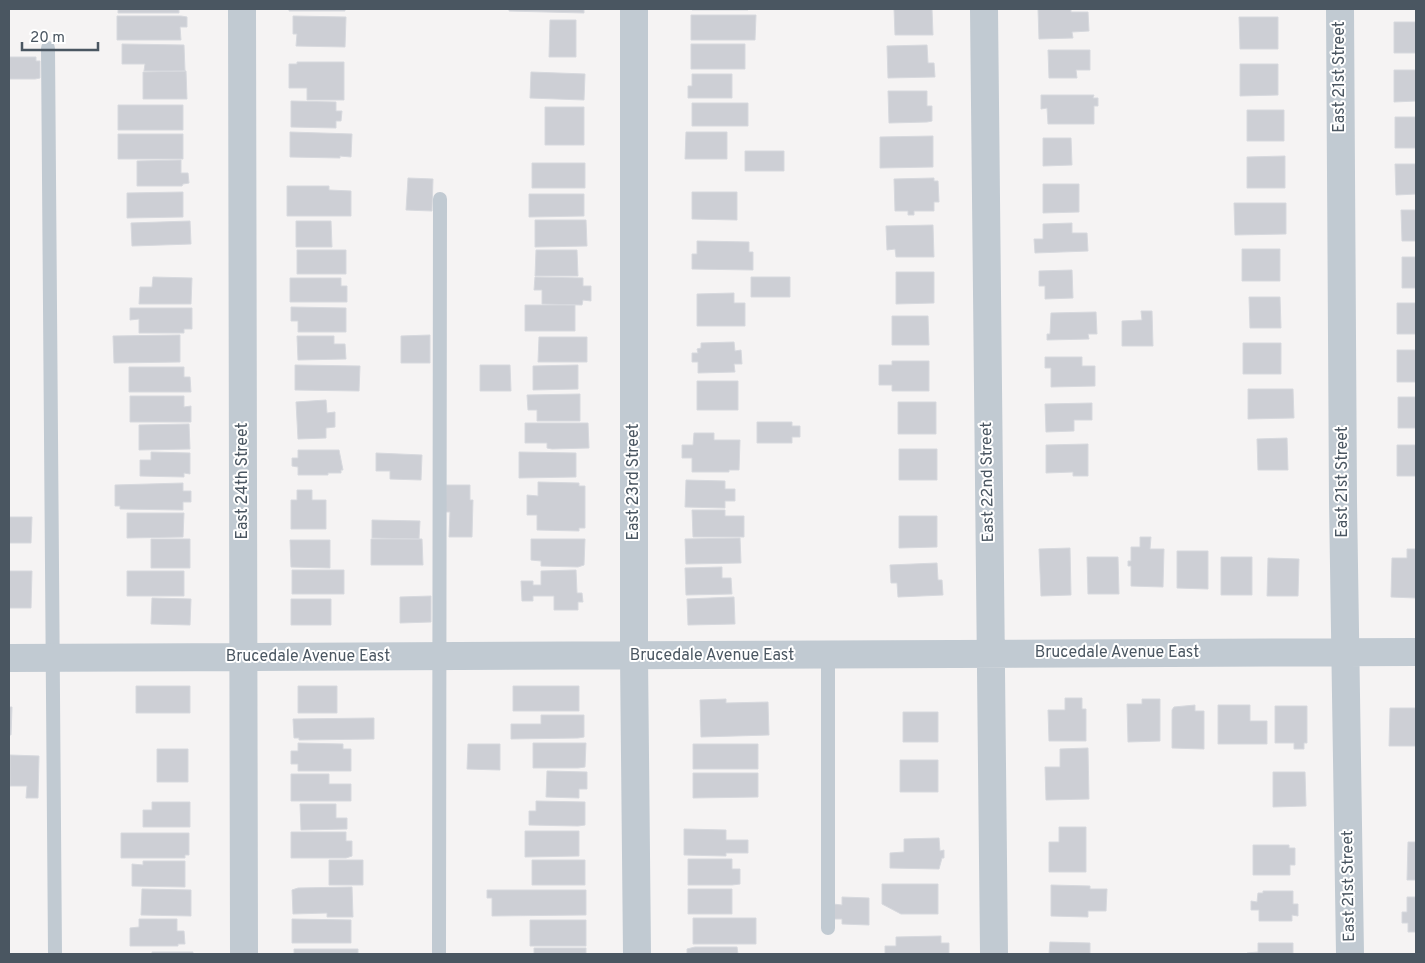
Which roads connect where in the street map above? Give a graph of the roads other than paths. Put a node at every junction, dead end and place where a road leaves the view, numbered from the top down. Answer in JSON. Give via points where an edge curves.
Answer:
{"nodes":[{"id":1,"x":242,"y":9,"type":"edge"},
{"id":2,"x":634,"y":9,"type":"edge"},
{"id":3,"x":984,"y":9,"type":"edge"},
{"id":4,"x":1340,"y":9,"type":"edge"},
{"id":5,"x":48,"y":48,"type":"dead end"},
{"id":6,"x":440,"y":199,"type":"dead end"},
{"id":7,"x":1345,"y":652,"type":"junction"},
{"id":8,"x":1416,"y":652,"type":"edge"},
{"id":9,"x":990,"y":654,"type":"junction"},
{"id":10,"x":828,"y":655,"type":"junction"},
{"id":11,"x":439,"y":656,"type":"junction"},
{"id":12,"x":634,"y":656,"type":"junction"},
{"id":13,"x":9,"y":658,"type":"edge"},
{"id":14,"x":53,"y":658,"type":"junction"},
{"id":15,"x":243,"y":658,"type":"junction"},
{"id":16,"x":828,"y":928,"type":"dead end"},
{"id":17,"x":54,"y":954,"type":"edge"},
{"id":18,"x":244,"y":954,"type":"edge"},
{"id":19,"x":439,"y":954,"type":"edge"},
{"id":20,"x":636,"y":954,"type":"edge"},
{"id":21,"x":994,"y":954,"type":"edge"},
{"id":22,"x":1350,"y":954,"type":"edge"}],
"edges":[{"from":1,"to":15,"type":"street","name":"East 24th Street"},
{"from":2,"to":12,"type":"street","name":"East 23rd Street"},
{"from":3,"to":9,"type":"street","name":"East 22nd Street"},
{"from":4,"to":7,"type":"street","name":"East 21st Street"},
{"from":5,"to":14,"type":"lane"},
{"from":6,"to":11,"type":"lane"},
{"from":7,"to":8,"type":"street","name":"Brucedale Avenue East"},
{"from":7,"to":9,"type":"street","name":"Brucedale Avenue East"},
{"from":7,"to":22,"type":"street","name":"East 21st Street"},
{"from":9,"to":10,"type":"street","name":"Brucedale Avenue East"},
{"from":9,"to":21,"type":"street","name":"East 22nd Street"},
{"from":10,"to":12,"type":"street","name":"Brucedale Avenue East"},
{"from":10,"to":16,"type":"lane"},
{"from":11,"to":12,"type":"street","name":"Brucedale Avenue East"},
{"from":11,"to":15,"type":"street","name":"Brucedale Avenue East"},
{"from":11,"to":19,"type":"lane"},
{"from":12,"to":20,"type":"street","name":"East 23rd Street"},
{"from":13,"to":14,"type":"street","name":"Brucedale Avenue East"},
{"from":14,"to":15,"type":"street","name":"Brucedale Avenue East"},
{"from":14,"to":17,"type":"lane"},
{"from":15,"to":18,"type":"street","name":"East 24th Street"}]}
